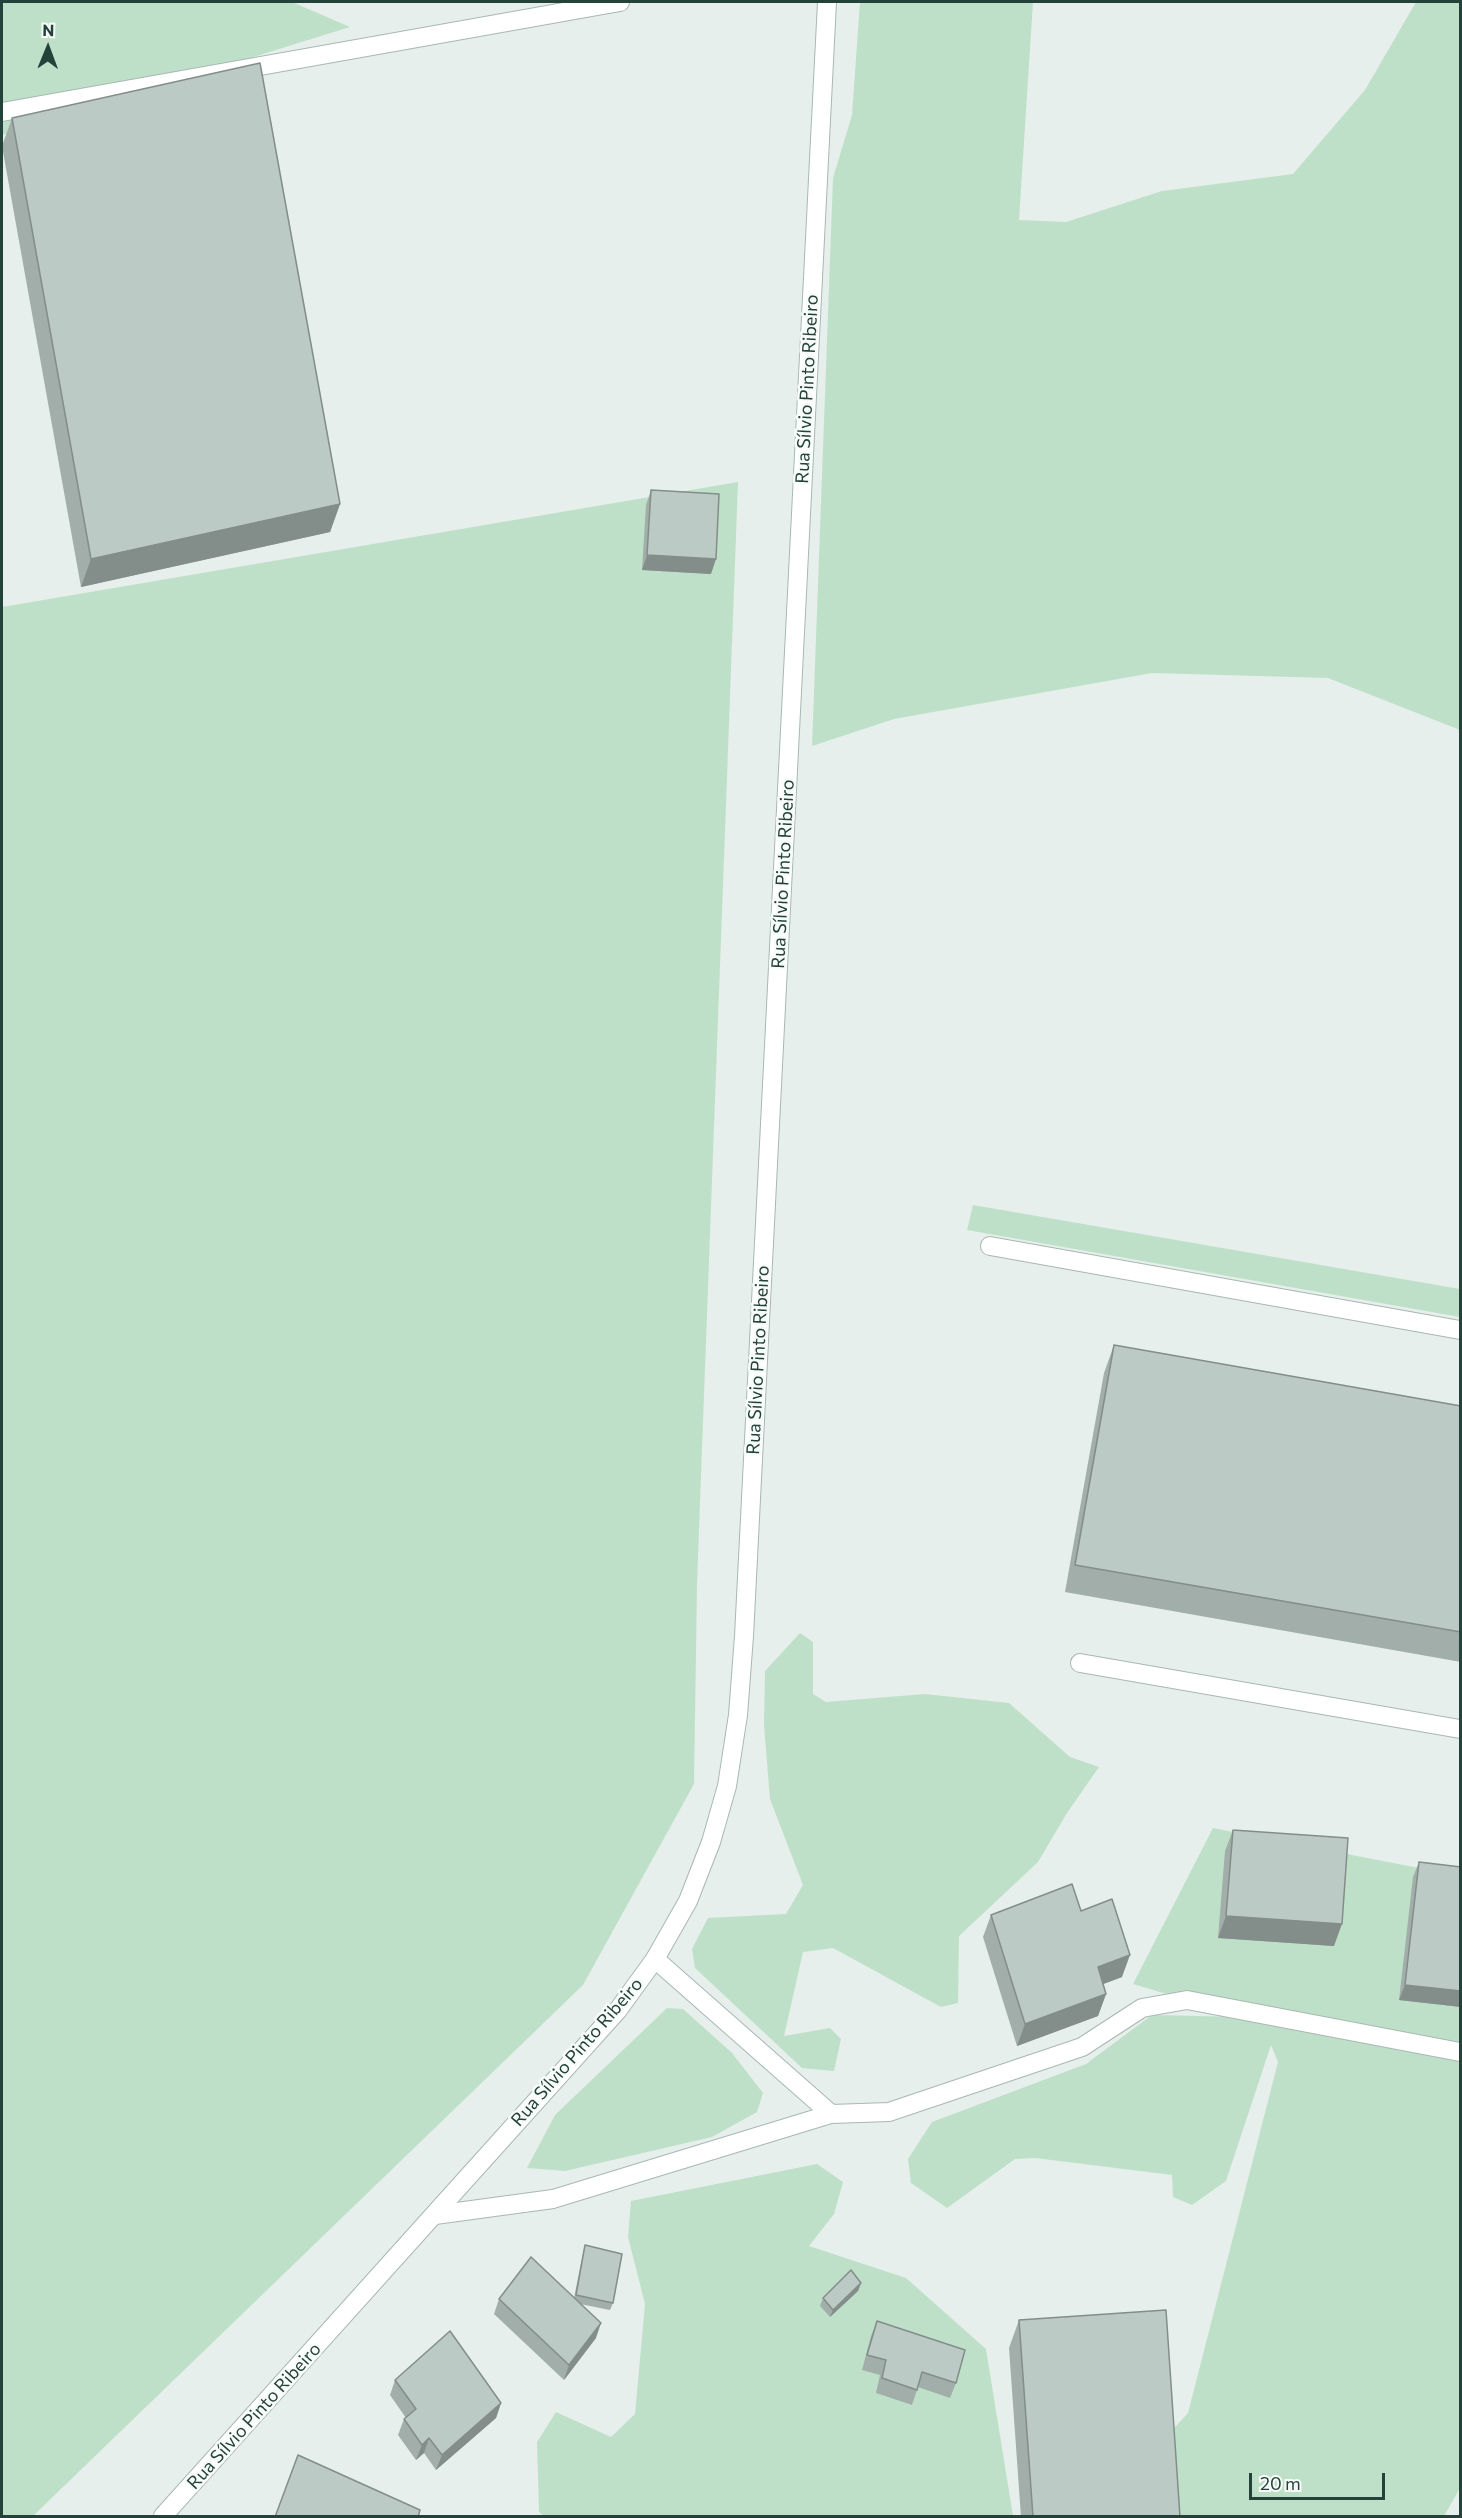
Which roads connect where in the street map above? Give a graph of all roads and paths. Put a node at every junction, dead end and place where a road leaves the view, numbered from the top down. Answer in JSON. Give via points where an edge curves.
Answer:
{"nodes":[{"id":1,"x":620,"y":2,"type":"edge"},
{"id":2,"x":827,"y":2,"type":"edge"},
{"id":3,"x":2,"y":112,"type":"edge"},
{"id":4,"x":990,"y":1246,"type":"dead end"},
{"id":5,"x":1461,"y":1330,"type":"edge"},
{"id":6,"x":1080,"y":1663,"type":"dead end"},
{"id":7,"x":1461,"y":1729,"type":"edge"},
{"id":8,"x":655,"y":1959,"type":"junction"},
{"id":9,"x":1461,"y":2052,"type":"edge"},
{"id":10,"x":831,"y":2114,"type":"junction"},
{"id":11,"x":435,"y":2215,"type":"junction"},
{"id":12,"x":163,"y":2517,"type":"edge"}],
"edges":[{"from":1,"to":3,"type":"street"},
{"from":2,"to":8,"type":"street","name":"Rua Sílvio Pinto Ribeiro","via":[[738,1715],[727,1786],[711,1842],[688,1900]]},
{"from":4,"to":5,"type":"street"},
{"from":6,"to":7,"type":"street"},
{"from":8,"to":10,"type":"street"},
{"from":8,"to":11,"type":"street","name":"Rua Sílvio Pinto Ribeiro","via":[[618,2010]]},
{"from":9,"to":10,"type":"street","via":[[1187,2000],[1142,2008],[1082,2047],[888,2112]]},
{"from":10,"to":11,"type":"street","via":[[552,2199]]},
{"from":11,"to":12,"type":"street","name":"Rua Sílvio Pinto Ribeiro"}]}
